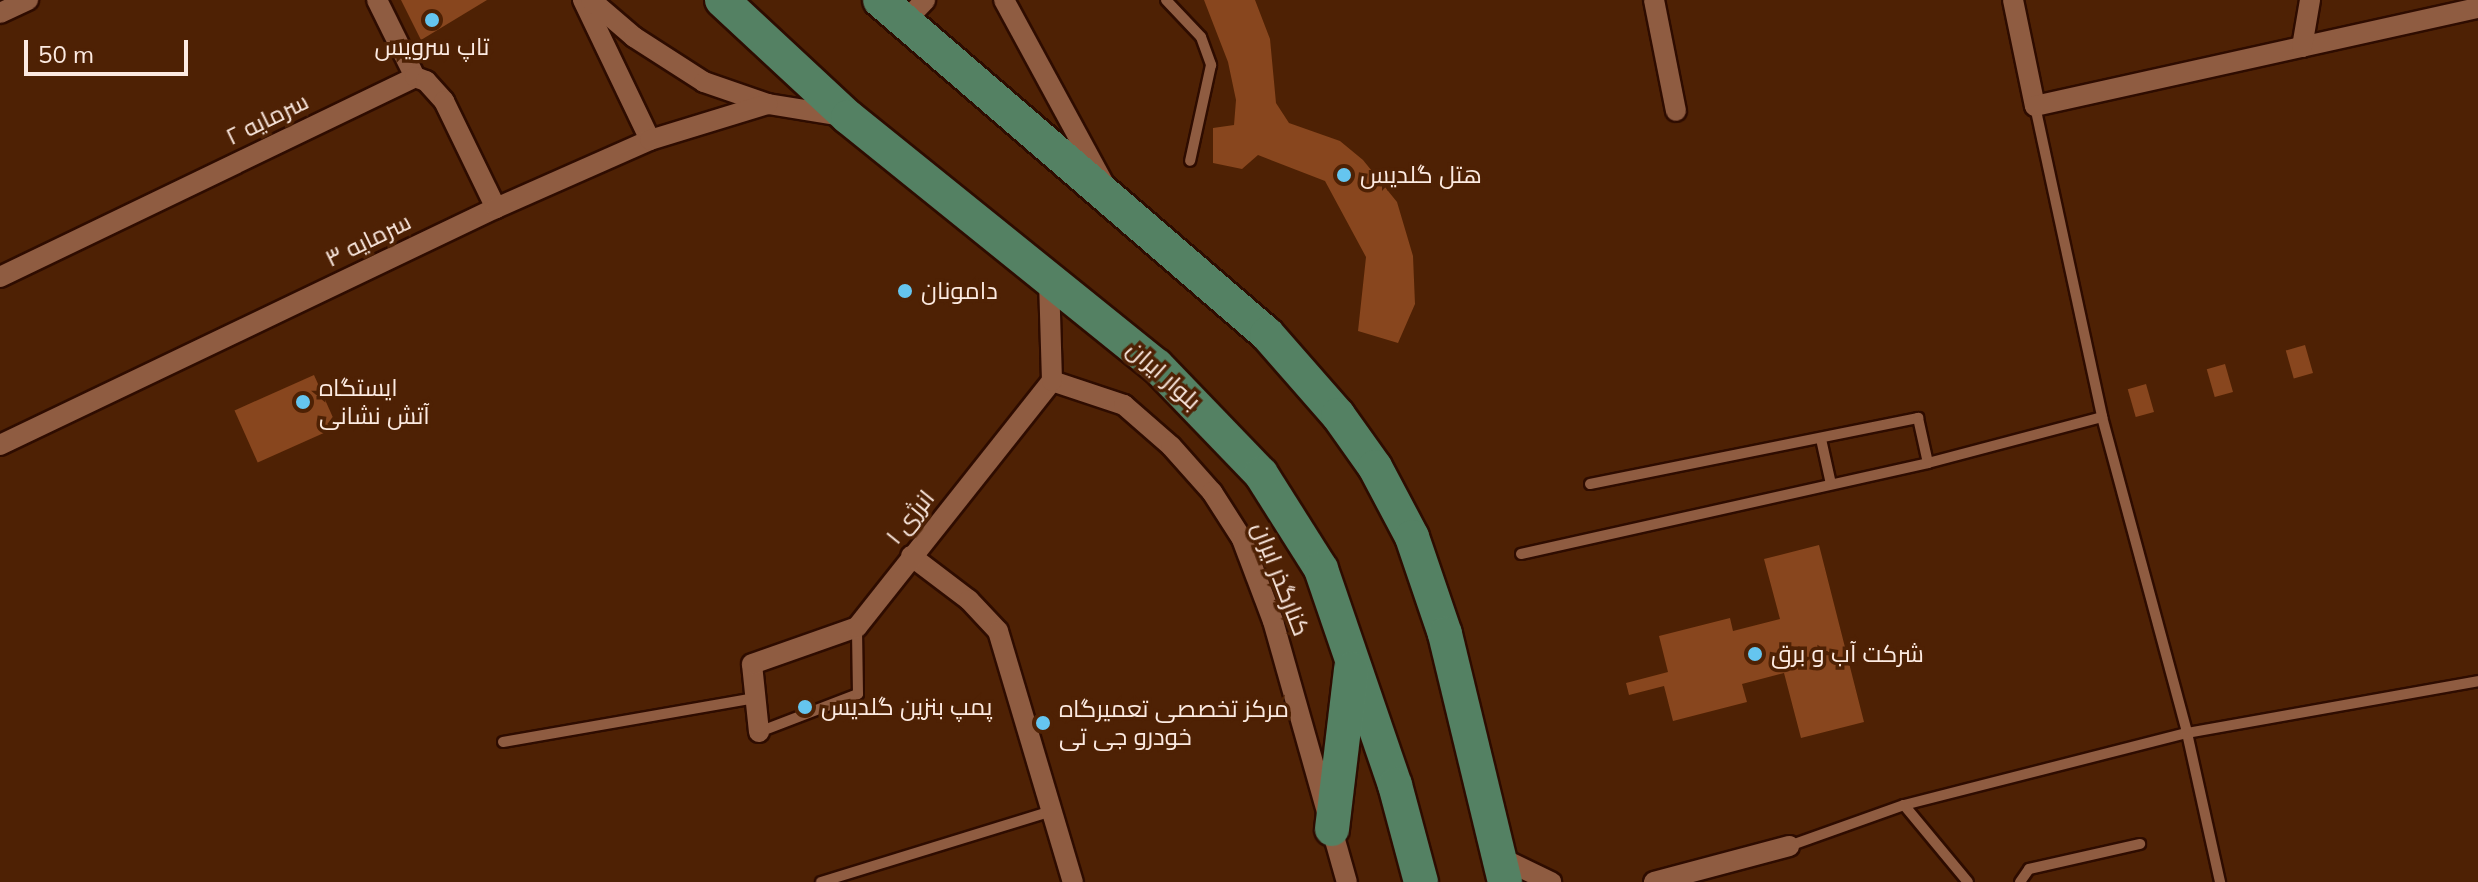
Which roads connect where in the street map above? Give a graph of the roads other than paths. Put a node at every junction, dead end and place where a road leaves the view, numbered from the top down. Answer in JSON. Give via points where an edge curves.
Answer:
{"nodes":[{"id":1,"x":28,"y":0,"type":"edge"},
{"id":2,"x":377,"y":0,"type":"edge"},
{"id":3,"x":583,"y":0,"type":"edge"},
{"id":4,"x":591,"y":0,"type":"edge"},
{"id":5,"x":722,"y":0,"type":"edge"},
{"id":6,"x":1004,"y":0,"type":"edge"},
{"id":7,"x":1166,"y":0,"type":"edge"},
{"id":8,"x":1654,"y":0,"type":"edge"},
{"id":9,"x":2013,"y":0,"type":"edge"},
{"id":10,"x":2310,"y":0,"type":"edge"},
{"id":11,"x":904,"y":7,"type":"edge"},
{"id":12,"x":2478,"y":8,"type":"edge"},
{"id":13,"x":2436,"y":9,"type":"edge"},
{"id":14,"x":0,"y":13,"type":"edge"},
{"id":15,"x":2302,"y":47,"type":"junction"},
{"id":16,"x":415,"y":77,"type":"junction"},
{"id":17,"x":768,"y":104,"type":"junction"},
{"id":18,"x":2035,"y":106,"type":"junction"},
{"id":19,"x":1676,"y":111,"type":"dead end"},
{"id":20,"x":848,"y":117,"type":"junction"},
{"id":21,"x":650,"y":140,"type":"junction"},
{"id":22,"x":1190,"y":161,"type":"dead end"},
{"id":23,"x":1111,"y":201,"type":"junction"},
{"id":24,"x":496,"y":208,"type":"junction"},
{"id":25,"x":0,"y":277,"type":"edge"},
{"id":26,"x":1049,"y":278,"type":"junction"},
{"id":27,"x":1052,"y":381,"type":"junction"},
{"id":28,"x":2102,"y":417,"type":"junction"},
{"id":29,"x":1821,"y":439,"type":"junction"},
{"id":30,"x":0,"y":445,"type":"edge"},
{"id":31,"x":1928,"y":463,"type":"junction"},
{"id":32,"x":1590,"y":484,"type":"dead end"},
{"id":33,"x":1831,"y":484,"type":"junction"},
{"id":34,"x":1521,"y":554,"type":"dead end"},
{"id":35,"x":911,"y":556,"type":"junction"},
{"id":36,"x":857,"y":627,"type":"junction"},
{"id":37,"x":1352,"y":661,"type":"junction"},
{"id":38,"x":2478,"y":681,"type":"edge"},
{"id":39,"x":755,"y":698,"type":"junction"},
{"id":40,"x":759,"y":732,"type":"joint"},
{"id":41,"x":2187,"y":733,"type":"junction"},
{"id":42,"x":503,"y":742,"type":"dead end"},
{"id":43,"x":1904,"y":805,"type":"junction"},
{"id":44,"x":1052,"y":811,"type":"junction"},
{"id":45,"x":1332,"y":829,"type":"junction"},
{"id":46,"x":2140,"y":844,"type":"dead end"},
{"id":47,"x":1789,"y":846,"type":"joint"},
{"id":48,"x":1502,"y":870,"type":"edge"},
{"id":49,"x":821,"y":882,"type":"edge"},
{"id":50,"x":1073,"y":882,"type":"edge"},
{"id":51,"x":1347,"y":882,"type":"edge"},
{"id":52,"x":1421,"y":882,"type":"edge"},
{"id":53,"x":1551,"y":882,"type":"edge"},
{"id":54,"x":1654,"y":882,"type":"edge"},
{"id":55,"x":1968,"y":882,"type":"edge"},
{"id":56,"x":2020,"y":882,"type":"edge"},
{"id":57,"x":2220,"y":882,"type":"edge"}],
"edges":[{"from":1,"to":14,"type":"street"},
{"from":2,"to":16,"type":"street"},
{"from":3,"to":21,"type":"street"},
{"from":4,"to":17,"type":"street","via":[[634,37],[704,82]]},
{"from":5,"to":20,"type":"main road","name":"بلوار ایران"},
{"from":6,"to":23,"type":"street","via":[[1093,158]]},
{"from":7,"to":22,"type":"lane","via":[[1201,37],[1211,65]]},
{"from":8,"to":19,"type":"street"},
{"from":9,"to":18,"type":"street"},
{"from":10,"to":15,"type":"street"},
{"from":11,"to":23,"type":"main road"},
{"from":12,"to":13,"type":"street"},
{"from":13,"to":15,"type":"street"},
{"from":15,"to":18,"type":"street"},
{"from":16,"to":24,"type":"street","via":[[444,101]]},
{"from":16,"to":25,"type":"street","name":"سرمایه ۲"},
{"from":17,"to":20,"type":"street"},
{"from":17,"to":21,"type":"street","name":"سرمایه ۳"},
{"from":18,"to":28,"type":"lane"},
{"from":20,"to":26,"type":"main road","name":"بلوار ایران"},
{"from":21,"to":24,"type":"street","name":"سرمایه ۳"},
{"from":23,"to":48,"type":"main road","via":[[1267,334],[1338,415],[1375,467],[1412,537],[1445,634]]},
{"from":24,"to":30,"type":"street","name":"سرمایه ۳"},
{"from":26,"to":27,"type":"street","via":[[1055,341]]},
{"from":26,"to":37,"type":"main road","name":"بلوار ایران","via":[[1189,394],[1261,474],[1321,569]]},
{"from":27,"to":35,"type":"street","name":"انرژی ۱"},
{"from":27,"to":45,"type":"street","name":"کنارگذر ایران","via":[[1124,405],[1191,469],[1242,539],[1273,621]]},
{"from":28,"to":31,"type":"lane"},
{"from":28,"to":41,"type":"lane"},
{"from":29,"to":31,"type":"lane","via":[[1918,418]]},
{"from":29,"to":32,"type":"lane"},
{"from":29,"to":33,"type":"lane"},
{"from":31,"to":33,"type":"lane"},
{"from":33,"to":34,"type":"lane"},
{"from":35,"to":36,"type":"street","name":"انرژی ۱"},
{"from":35,"to":44,"type":"street","via":[[969,600],[998,631]]},
{"from":36,"to":39,"type":"street","via":[[752,664]]},
{"from":36,"to":40,"type":"lane","via":[[858,694]]},
{"from":37,"to":45,"type":"main road"},
{"from":37,"to":52,"type":"main road","name":"بلوار ایران"},
{"from":38,"to":41,"type":"lane"},
{"from":39,"to":40,"type":"street"},
{"from":39,"to":42,"type":"lane"},
{"from":41,"to":43,"type":"lane"},
{"from":41,"to":57,"type":"lane"},
{"from":43,"to":47,"type":"lane"},
{"from":43,"to":55,"type":"lane"},
{"from":44,"to":49,"type":"lane"},
{"from":44,"to":50,"type":"street"},
{"from":45,"to":51,"type":"street","name":"کنارگذر ایران"},
{"from":46,"to":56,"type":"lane","via":[[2029,869]]},
{"from":47,"to":54,"type":"street"},
{"from":48,"to":53,"type":"street"}]}
